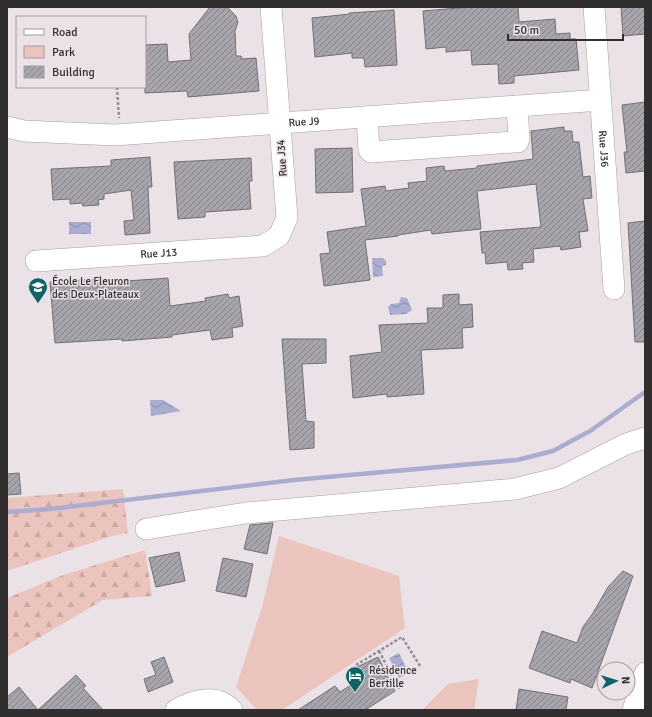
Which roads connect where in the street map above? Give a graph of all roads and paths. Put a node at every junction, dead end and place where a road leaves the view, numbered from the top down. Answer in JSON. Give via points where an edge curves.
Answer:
{"nodes":[{"id":1,"x":272,"y":7,"type":"edge"},
{"id":2,"x":594,"y":7,"type":"edge"},
{"id":3,"x":117,"y":88,"type":"edge"},
{"id":4,"x":601,"y":100,"type":"junction"},
{"id":5,"x":517,"y":106,"type":"junction"},
{"id":6,"x":367,"y":116,"type":"junction"},
{"id":7,"x":280,"y":123,"type":"junction"},
{"id":8,"x":7,"y":127,"type":"edge"},
{"id":9,"x":120,"y":134,"type":"junction"},
{"id":10,"x":279,"y":236,"type":"joint"},
{"id":11,"x":36,"y":261,"type":"dead end"},
{"id":12,"x":614,"y":289,"type":"dead end"},
{"id":13,"x":645,"y":438,"type":"edge"},
{"id":14,"x":146,"y":529,"type":"dead end"},
{"id":15,"x":378,"y":651,"type":"junction"},
{"id":16,"x":420,"y":666,"type":"dead end"},
{"id":17,"x":350,"y":673,"type":"dead end"},
{"id":18,"x":645,"y":673,"type":"edge"},
{"id":19,"x":399,"y":689,"type":"dead end"},
{"id":20,"x":176,"y":710,"type":"edge"},
{"id":21,"x":232,"y":710,"type":"edge"},
{"id":22,"x":633,"y":710,"type":"edge"}],
"edges":[{"from":1,"to":7,"type":"street","name":"Rue J34"},
{"from":2,"to":4,"type":"street","name":"Rue J36"},
{"from":3,"to":9,"type":"path"},
{"from":4,"to":5,"type":"street","name":"Rue J9"},
{"from":4,"to":12,"type":"street","name":"Rue J36"},
{"from":5,"to":6,"type":"street","name":"Rue J9"},
{"from":5,"to":6,"type":"street","via":[[518,142],[507,143],[371,152]]},
{"from":6,"to":7,"type":"street","name":"Rue J9"},
{"from":7,"to":9,"type":"street","name":"Rue J9"},
{"from":7,"to":10,"type":"street","name":"Rue J34","via":[[287,218]]},
{"from":8,"to":9,"type":"street","name":"Rue J9","via":[[24,131]]},
{"from":10,"to":11,"type":"street","name":"Rue J13","via":[[263,246]]},
{"from":13,"to":14,"type":"street","via":[[626,444],[559,478],[515,489],[246,513]]},
{"from":15,"to":16,"type":"path","via":[[402,637]]},
{"from":15,"to":17,"type":"path","via":[[356,665]]},
{"from":15,"to":19,"type":"path"},
{"from":18,"to":22,"type":"street"},
{"from":20,"to":21,"type":"street","via":[[200,699],[215,700]]}]}
